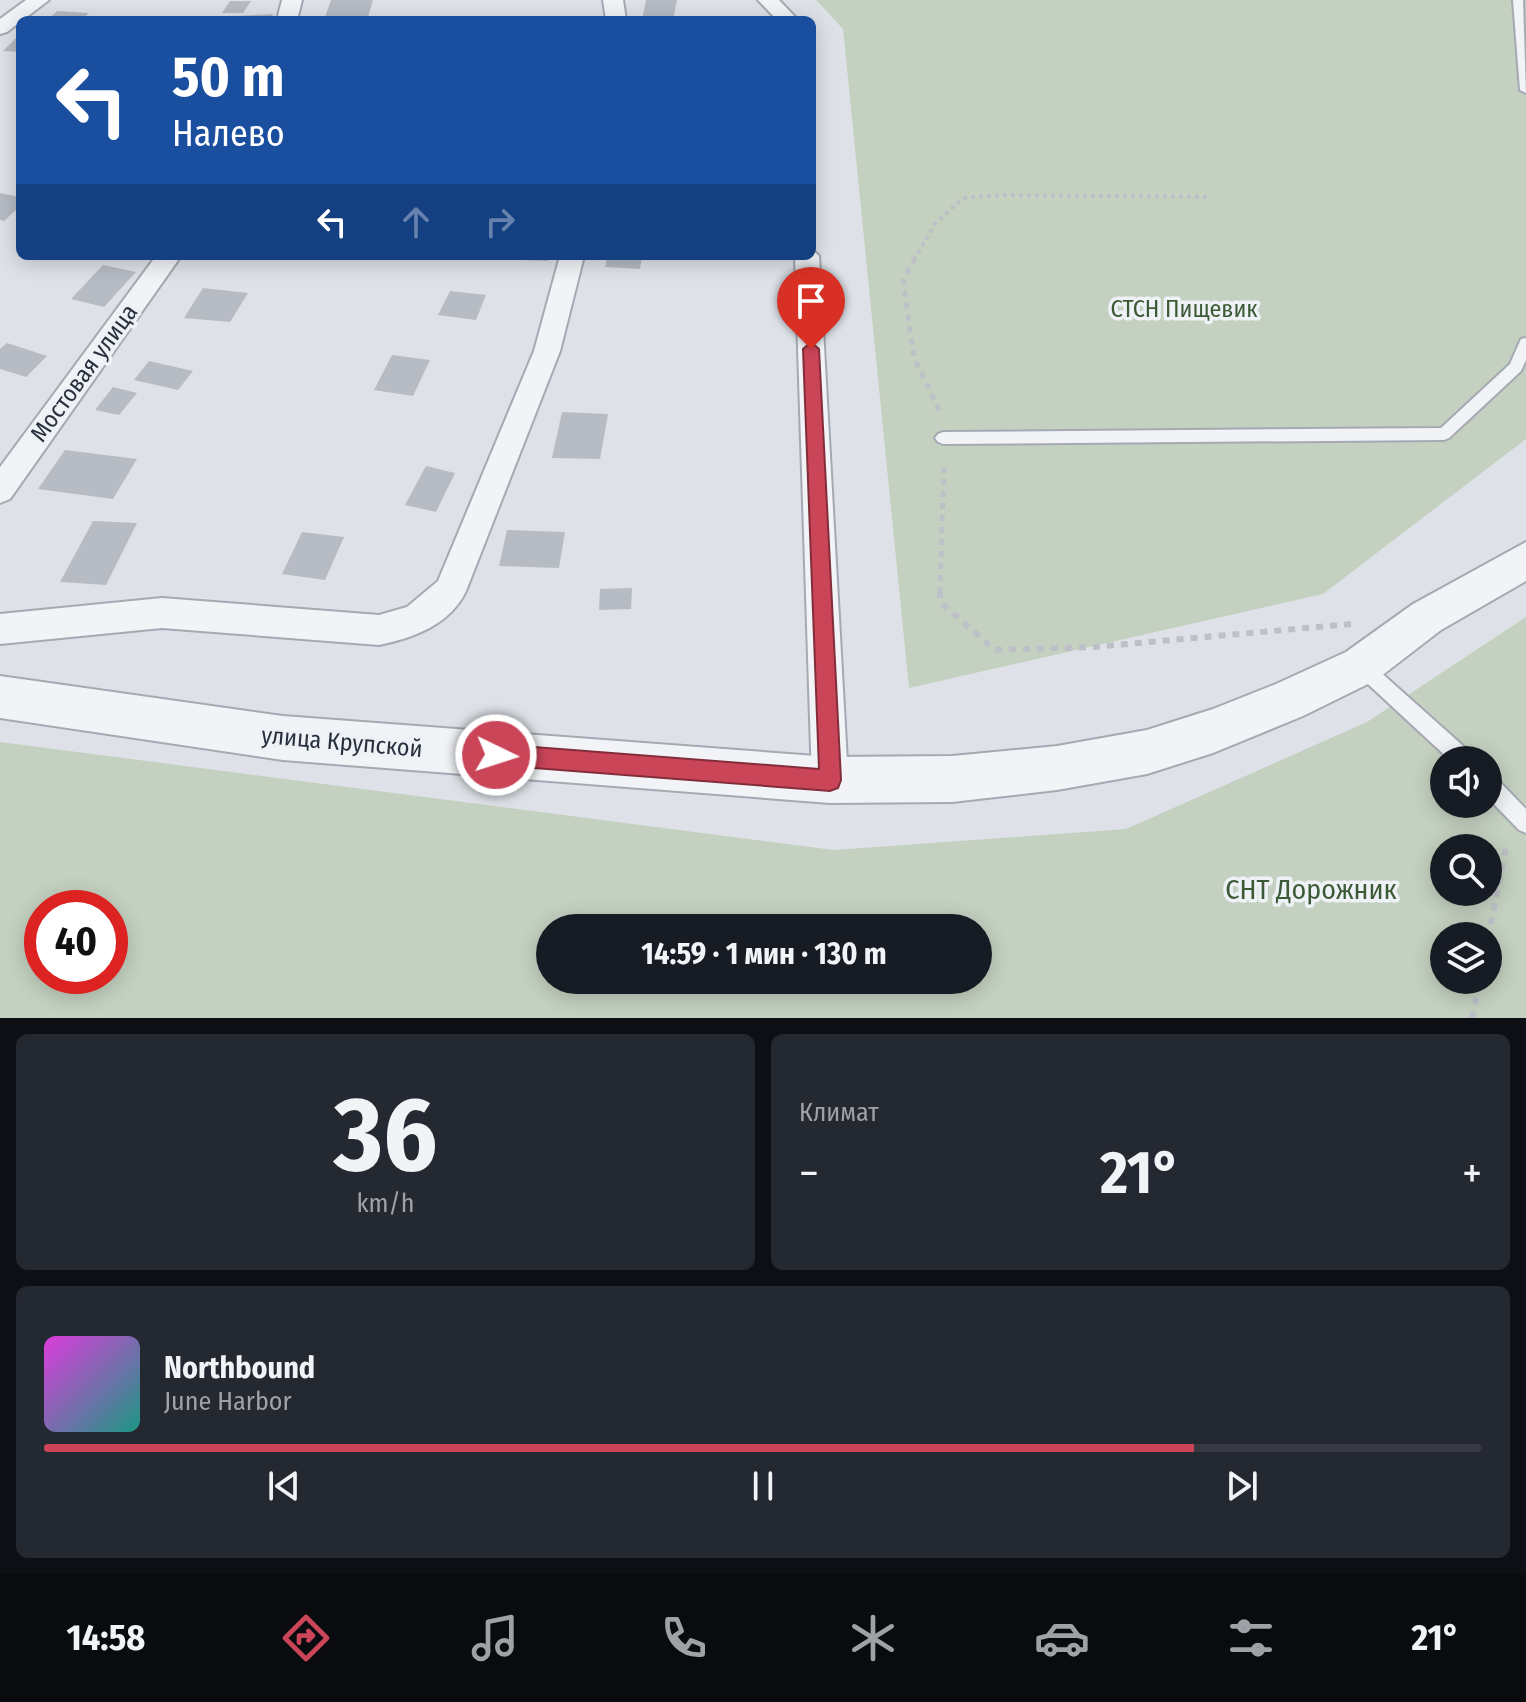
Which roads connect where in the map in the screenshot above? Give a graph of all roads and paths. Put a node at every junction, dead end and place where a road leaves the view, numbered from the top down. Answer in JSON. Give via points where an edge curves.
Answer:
{"nodes":[{"id":1,"x":39,"y":0,"type":"edge"},
{"id":2,"x":768,"y":0,"type":"edge"},
{"id":3,"x":1518,"y":0,"type":"edge"},
{"id":4,"x":17,"y":16,"type":"edge"},
{"id":5,"x":784,"y":16,"type":"edge"},
{"id":6,"x":1526,"y":90,"type":"edge"},
{"id":7,"x":166,"y":260,"type":"edge"},
{"id":8,"x":571,"y":260,"type":"edge"},
{"id":9,"x":807,"y":260,"type":"edge"},
{"id":10,"x":1526,"y":343,"type":"edge"},
{"id":11,"x":943,"y":438,"type":"dead end"},
{"id":12,"x":0,"y":490,"type":"edge"},
{"id":13,"x":1526,"y":560,"type":"edge"},
{"id":14,"x":0,"y":629,"type":"edge"},
{"id":15,"x":1361,"y":666,"type":"junction"},
{"id":16,"x":0,"y":697,"type":"edge"},
{"id":17,"x":1449,"y":746,"type":"edge"},
{"id":18,"x":830,"y":780,"type":"junction"},
{"id":19,"x":1502,"y":798,"type":"edge"},
{"id":20,"x":1520,"y":817,"type":"edge"},
{"id":21,"x":1492,"y":922,"type":"edge"},
{"id":22,"x":1477,"y":994,"type":"edge"},
{"id":23,"x":1472,"y":1018,"type":"edge"}],
"edges":[{"from":1,"to":4,"type":"street"},
{"from":2,"to":5,"type":"street"},
{"from":3,"to":6,"type":"lane"},
{"from":7,"to":12,"type":"street","name":"Мостовая улица"},
{"from":8,"to":14,"type":"street","via":[[547,351],[450,591],[431,613],[379,630],[162,613]]},
{"from":9,"to":18,"type":"street"},
{"from":10,"to":11,"type":"lane","via":[[1516,367],[1444,434]]},
{"from":13,"to":15,"type":"street","name":"улица Крупской","via":[[1427,617]]},
{"from":15,"to":17,"type":"lane"},
{"from":15,"to":18,"type":"street","name":"улица Крупской","via":[[1288,701],[1147,752],[952,779]]},
{"from":16,"to":18,"type":"street","name":"улица Крупской","via":[[283,738]]},
{"from":19,"to":20,"type":"lane"},
{"from":20,"to":21,"type":"path"},
{"from":22,"to":23,"type":"path"}]}
